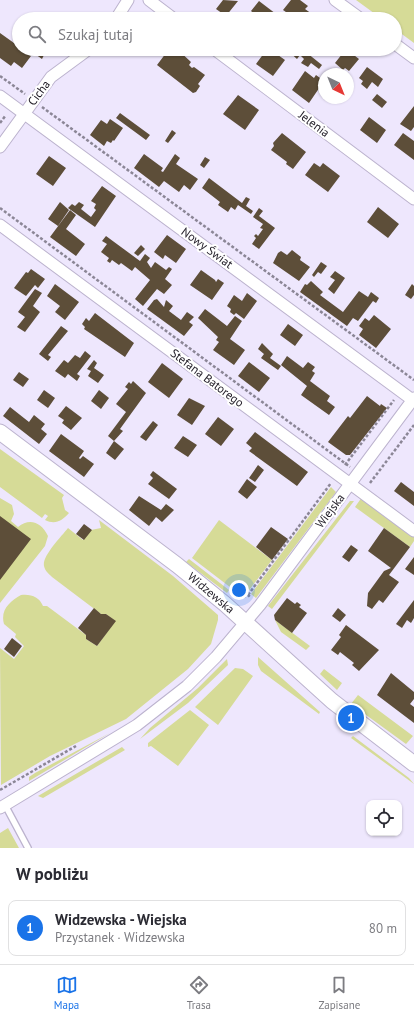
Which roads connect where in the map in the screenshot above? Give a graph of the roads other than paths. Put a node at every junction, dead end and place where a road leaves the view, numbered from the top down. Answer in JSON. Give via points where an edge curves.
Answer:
{"nodes":[{"id":1,"x":128,"y":0,"type":"edge"},
{"id":2,"x":149,"y":0,"type":"edge"},
{"id":3,"x":335,"y":0,"type":"edge"},
{"id":4,"x":120,"y":12,"type":"edge"},
{"id":5,"x":165,"y":12,"type":"edge"},
{"id":6,"x":351,"y":12,"type":"edge"},
{"id":7,"x":402,"y":49,"type":"edge"},
{"id":8,"x":80,"y":56,"type":"edge"},
{"id":9,"x":223,"y":56,"type":"edge"},
{"id":10,"x":414,"y":58,"type":"edge"},
{"id":11,"x":0,"y":96,"type":"edge"},
{"id":12,"x":24,"y":113,"type":"junction"},
{"id":13,"x":0,"y":147,"type":"edge"},
{"id":14,"x":414,"y":199,"type":"edge"},
{"id":15,"x":0,"y":225,"type":"edge"},
{"id":16,"x":414,"y":400,"type":"edge"},
{"id":17,"x":0,"y":432,"type":"edge"},
{"id":18,"x":351,"y":484,"type":"junction"},
{"id":19,"x":414,"y":531,"type":"edge"},
{"id":20,"x":246,"y":623,"type":"junction"},
{"id":21,"x":414,"y":764,"type":"edge"},
{"id":22,"x":2,"y":807,"type":"edge"},
{"id":23,"x":28,"y":848,"type":"edge"}],
"edges":[{"from":1,"to":4,"type":"street"},
{"from":2,"to":5,"type":"street"},
{"from":3,"to":6,"type":"street"},
{"from":7,"to":10,"type":"street"},
{"from":8,"to":12,"type":"street","name":"Cicha","via":[[51,77]]},
{"from":9,"to":14,"type":"street","name":"Jelenia"},
{"from":11,"to":12,"type":"street","name":"Nowy Świat"},
{"from":12,"to":13,"type":"street","name":"Cicha"},
{"from":12,"to":16,"type":"street","name":"Nowy Świat"},
{"from":15,"to":18,"type":"street","name":"Stefana Batorego"},
{"from":16,"to":18,"type":"street","name":"Wiejska"},
{"from":17,"to":20,"type":"street","name":"Widzewska","via":[[177,564]]},
{"from":18,"to":19,"type":"street","name":"Stefana Batorego"},
{"from":18,"to":20,"type":"street","name":"Wiejska"},
{"from":20,"to":21,"type":"street","name":"Widzewska","via":[[337,706]]},
{"from":20,"to":22,"type":"street","name":"Wiejska","via":[[187,686],[137,725]]},
{"from":22,"to":23,"type":"lane"}]}
